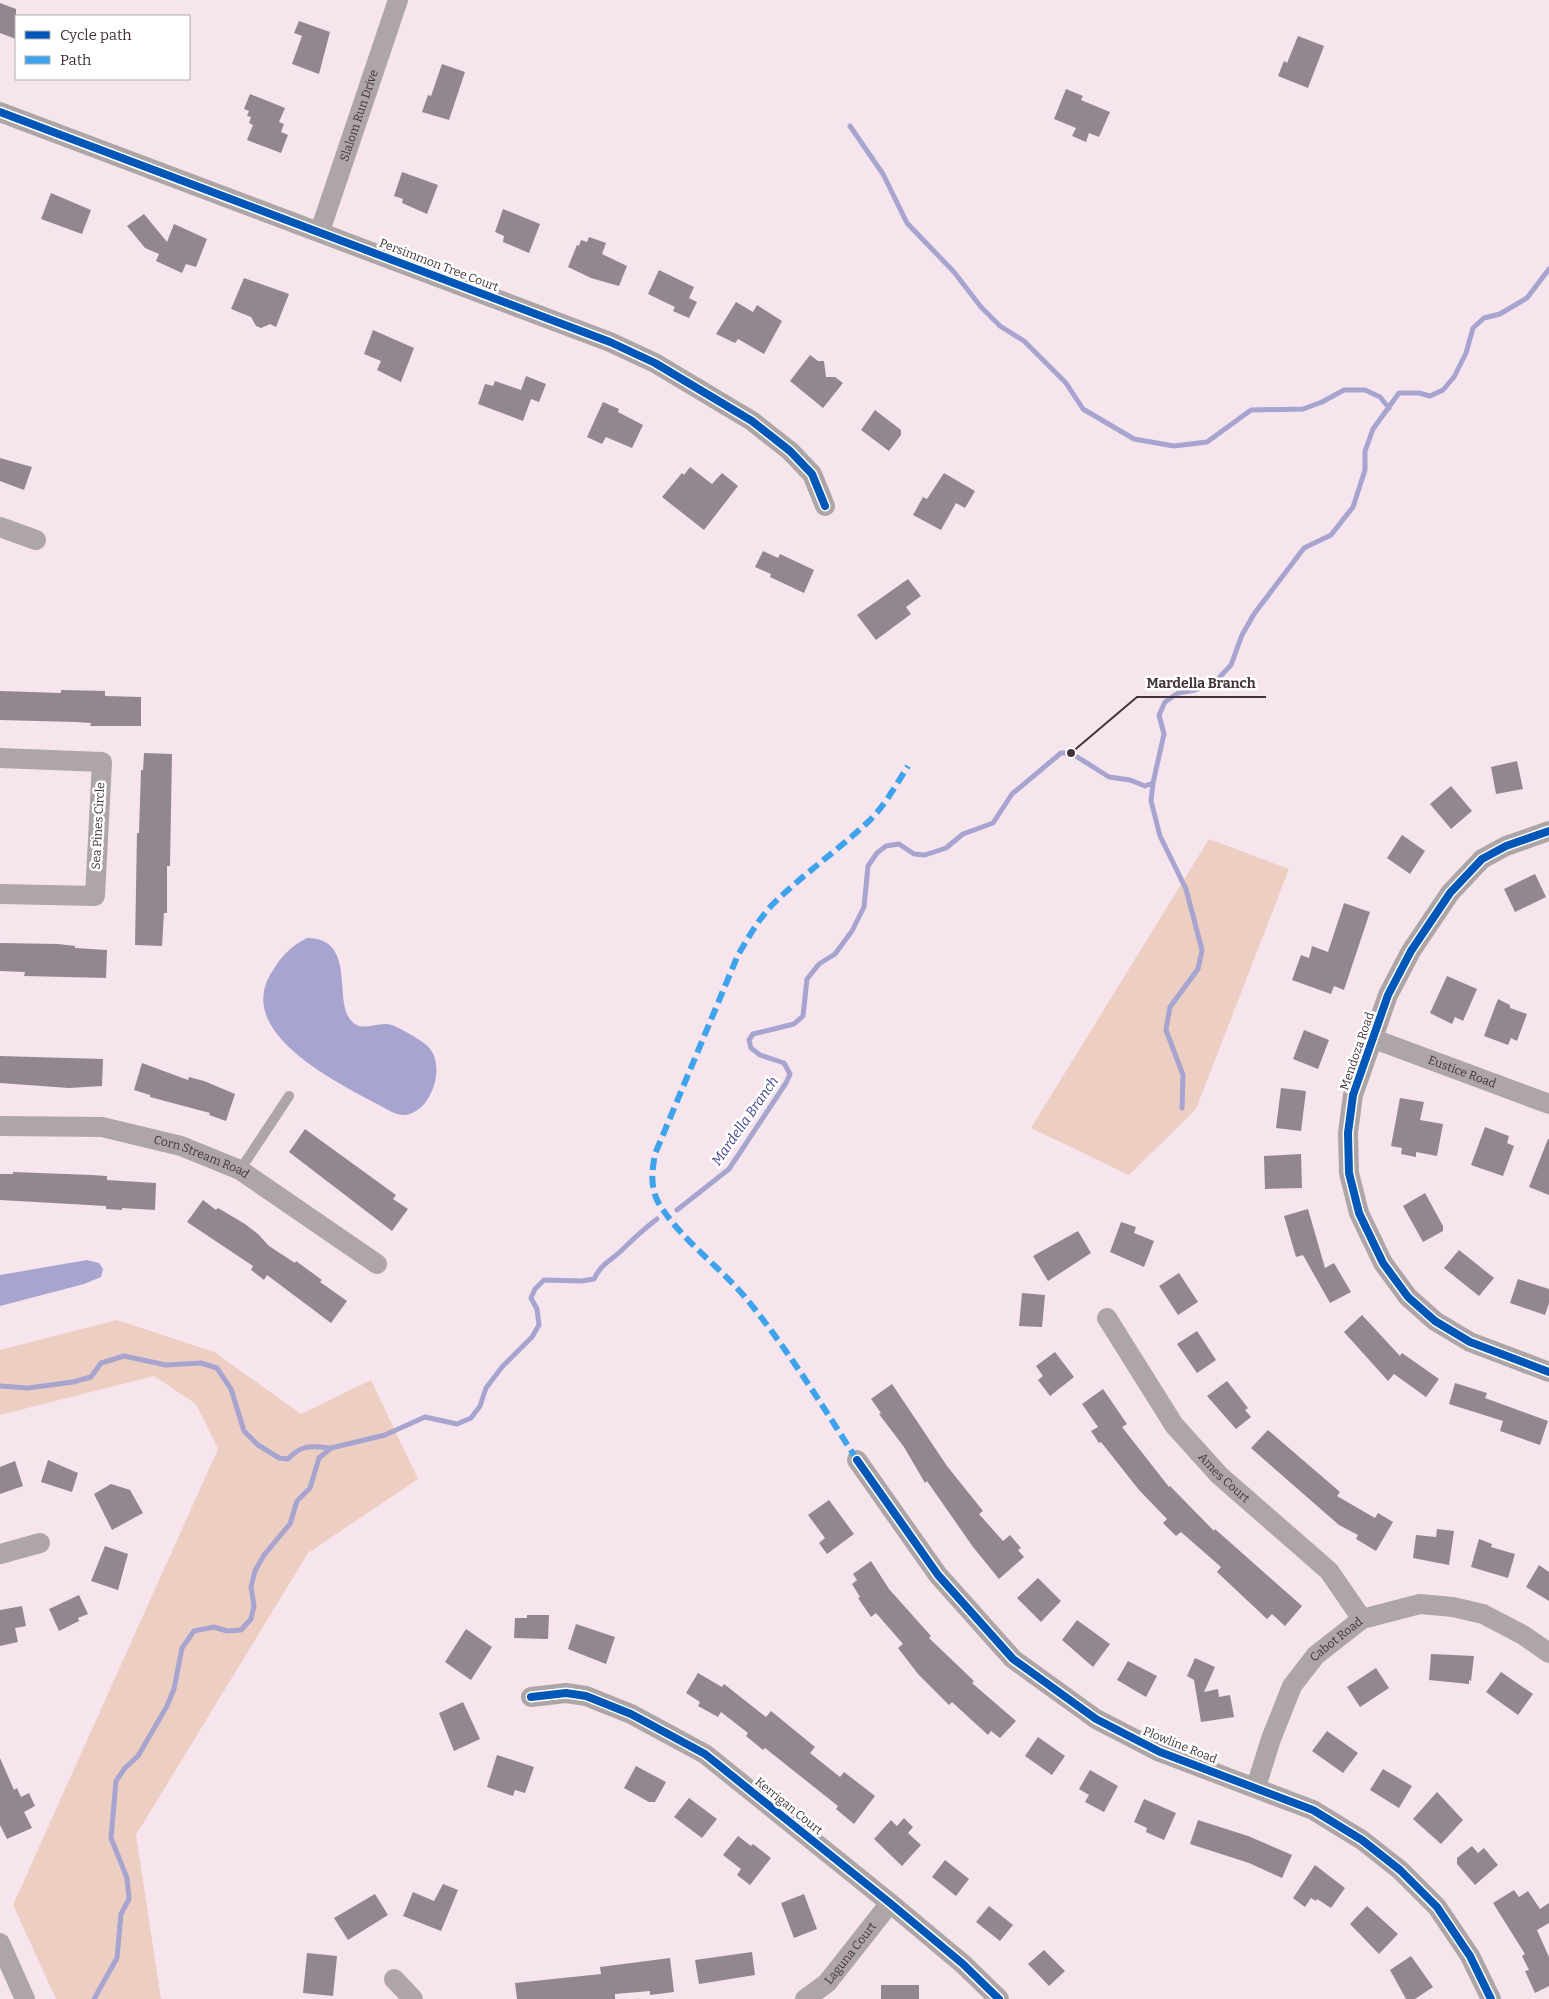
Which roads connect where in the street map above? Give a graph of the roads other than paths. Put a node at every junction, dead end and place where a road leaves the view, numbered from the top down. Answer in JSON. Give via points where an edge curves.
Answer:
{"nodes":[{"id":1,"x":398,"y":0,"type":"edge"},
{"id":2,"x":0,"y":112,"type":"edge"},
{"id":3,"x":320,"y":231,"type":"junction"},
{"id":4,"x":825,"y":506,"type":"dead end"},
{"id":5,"x":0,"y":527,"type":"edge"},
{"id":6,"x":36,"y":540,"type":"dead end"},
{"id":7,"x":0,"y":758,"type":"edge"},
{"id":8,"x":1549,"y":832,"type":"edge"},
{"id":9,"x":0,"y":894,"type":"edge"},
{"id":10,"x":1374,"y":1039,"type":"junction"},
{"id":11,"x":289,"y":1096,"type":"dead end"},
{"id":12,"x":1549,"y":1104,"type":"edge"},
{"id":13,"x":0,"y":1126,"type":"edge"},
{"id":14,"x":240,"y":1170,"type":"junction"},
{"id":15,"x":377,"y":1264,"type":"dead end"},
{"id":16,"x":1107,"y":1318,"type":"dead end"},
{"id":17,"x":1549,"y":1372,"type":"edge"},
{"id":18,"x":857,"y":1460,"type":"dead end"},
{"id":19,"x":40,"y":1543,"type":"dead end"},
{"id":20,"x":0,"y":1554,"type":"edge"},
{"id":21,"x":1362,"y":1619,"type":"junction"},
{"id":22,"x":1549,"y":1653,"type":"edge"},
{"id":23,"x":531,"y":1697,"type":"dead end"},
{"id":24,"x":1256,"y":1787,"type":"junction"},
{"id":25,"x":890,"y":1903,"type":"junction"},
{"id":26,"x":0,"y":1943,"type":"edge"},
{"id":27,"x":394,"y":1979,"type":"dead end"},
{"id":28,"x":25,"y":1999,"type":"edge"},
{"id":29,"x":413,"y":1999,"type":"edge"},
{"id":30,"x":805,"y":1999,"type":"edge"},
{"id":31,"x":1000,"y":1999,"type":"edge"},
{"id":32,"x":1491,"y":1999,"type":"edge"}],
"edges":[{"from":1,"to":3,"type":"street","name":"Slalom Run Drive"},
{"from":2,"to":3,"type":"street","name":"Persimmon Tree Court"},
{"from":3,"to":4,"type":"street","name":"Persimmon Tree Court","via":[[610,342],[663,367],[752,421],[790,451],[812,474]]},
{"from":5,"to":6,"type":"street"},
{"from":7,"to":9,"type":"street","name":"Sea Pines Circle","via":[[102,762],[95,896]]},
{"from":8,"to":10,"type":"street","name":"Mendoza Road","via":[[1506,846],[1482,859],[1450,893],[1406,960],[1388,995]]},
{"from":10,"to":12,"type":"street","name":"Eustice Road"},
{"from":10,"to":17,"type":"street","name":"Mendoza Road","via":[[1353,1095],[1348,1133],[1349,1173],[1359,1213],[1383,1263],[1408,1297],[1435,1321],[1470,1342]]},
{"from":11,"to":14,"type":"lane"},
{"from":13,"to":14,"type":"street","name":"Corn Stream Road","via":[[102,1127],[181,1146]]},
{"from":14,"to":15,"type":"street","name":"Corn Stream Road"},
{"from":16,"to":21,"type":"street","name":"Ames Court","via":[[1174,1425],[1219,1475],[1329,1571]]},
{"from":18,"to":24,"type":"street","name":"Plowline Road","via":[[938,1575],[1013,1659],[1096,1719],[1160,1752]]},
{"from":19,"to":20,"type":"street"},
{"from":21,"to":22,"type":"street","name":"Cabot Road","via":[[1420,1604],[1453,1607],[1483,1614]]},
{"from":21,"to":24,"type":"street","name":"Cabot Road","via":[[1316,1655],[1292,1686]]},
{"from":23,"to":25,"type":"street","name":"Kerrigan Court","via":[[566,1693],[586,1696],[632,1714],[705,1754]]},
{"from":24,"to":32,"type":"street","name":"Plowline Road","via":[[1313,1810],[1362,1840],[1400,1870],[1437,1907],[1470,1956]]},
{"from":25,"to":30,"type":"street","name":"Laguna Court","via":[[827,1983]]},
{"from":25,"to":31,"type":"street","name":"Kerrigan Court"},
{"from":26,"to":28,"type":"street"},
{"from":27,"to":29,"type":"street"}]}
